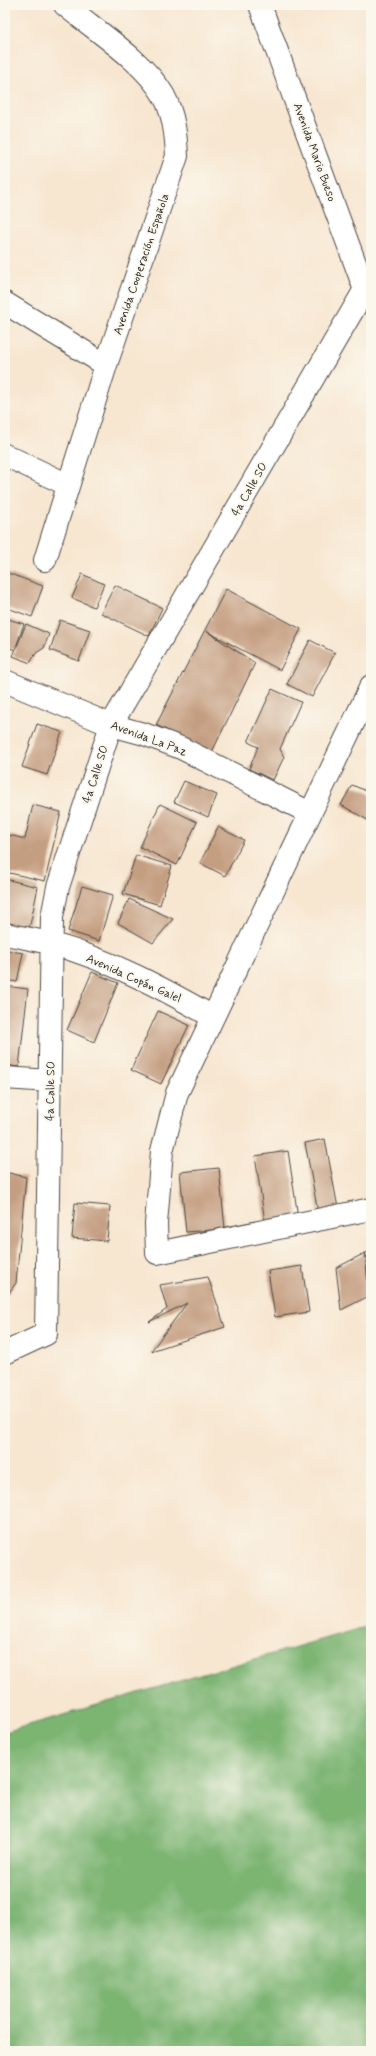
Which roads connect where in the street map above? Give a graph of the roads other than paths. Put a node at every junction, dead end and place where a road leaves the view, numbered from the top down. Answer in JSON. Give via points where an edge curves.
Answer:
{"nodes":[{"id":1,"x":65,"y":5,"type":"edge"},
{"id":2,"x":260,"y":5,"type":"edge"},
{"id":3,"x":369,"y":289,"type":"edge"},
{"id":4,"x":5,"y":303,"type":"edge"},
{"id":5,"x":106,"y":365,"type":"junction"},
{"id":6,"x":5,"y":455,"type":"edge"},
{"id":7,"x":68,"y":485,"type":"junction"},
{"id":8,"x":45,"y":560,"type":"dead end"},
{"id":9,"x":5,"y":681,"type":"edge"},
{"id":10,"x":371,"y":686,"type":"edge"},
{"id":11,"x":111,"y":725,"type":"junction"},
{"id":12,"x":310,"y":813,"type":"junction"},
{"id":13,"x":5,"y":934,"type":"edge"},
{"id":14,"x":52,"y":944,"type":"junction"},
{"id":15,"x":213,"y":1017,"type":"junction"},
{"id":16,"x":5,"y":1078,"type":"edge"},
{"id":17,"x":50,"y":1081,"type":"junction"},
{"id":18,"x":371,"y":1209,"type":"edge"},
{"id":19,"x":5,"y":1353,"type":"edge"}],
"edges":[{"from":1,"to":5,"type":"street","name":"Avenida Cooperación Española","via":[[143,69],[164,97],[175,127],[177,156]]},
{"from":2,"to":3,"type":"street","name":"Avenida Mario Bueso"},
{"from":3,"to":11,"type":"street","name":"4a Calle SO"},
{"from":4,"to":5,"type":"street"},
{"from":5,"to":7,"type":"street","name":"Avenida Cooperación Española"},
{"from":6,"to":7,"type":"street"},
{"from":7,"to":8,"type":"street","name":"Avenida Cooperación Española"},
{"from":9,"to":11,"type":"street","name":"Avenida La Paz"},
{"from":10,"to":12,"type":"street"},
{"from":11,"to":12,"type":"street","name":"Avenida La Paz","via":[[181,748]]},
{"from":11,"to":14,"type":"street","name":"4a Calle SO","via":[[58,886],[52,917]]},
{"from":12,"to":15,"type":"street"},
{"from":13,"to":14,"type":"street","name":"Avenida Copán Galel"},
{"from":14,"to":15,"type":"street","name":"Avenida Copán Galel","via":[[108,963],[142,978]]},
{"from":14,"to":17,"type":"street","name":"4a Calle SO"},
{"from":15,"to":18,"type":"street","via":[[177,1093],[162,1151],[156,1224],[157,1253]]},
{"from":16,"to":17,"type":"street"},
{"from":17,"to":19,"type":"street","name":"4a Calle SO","via":[[46,1334]]}]}
